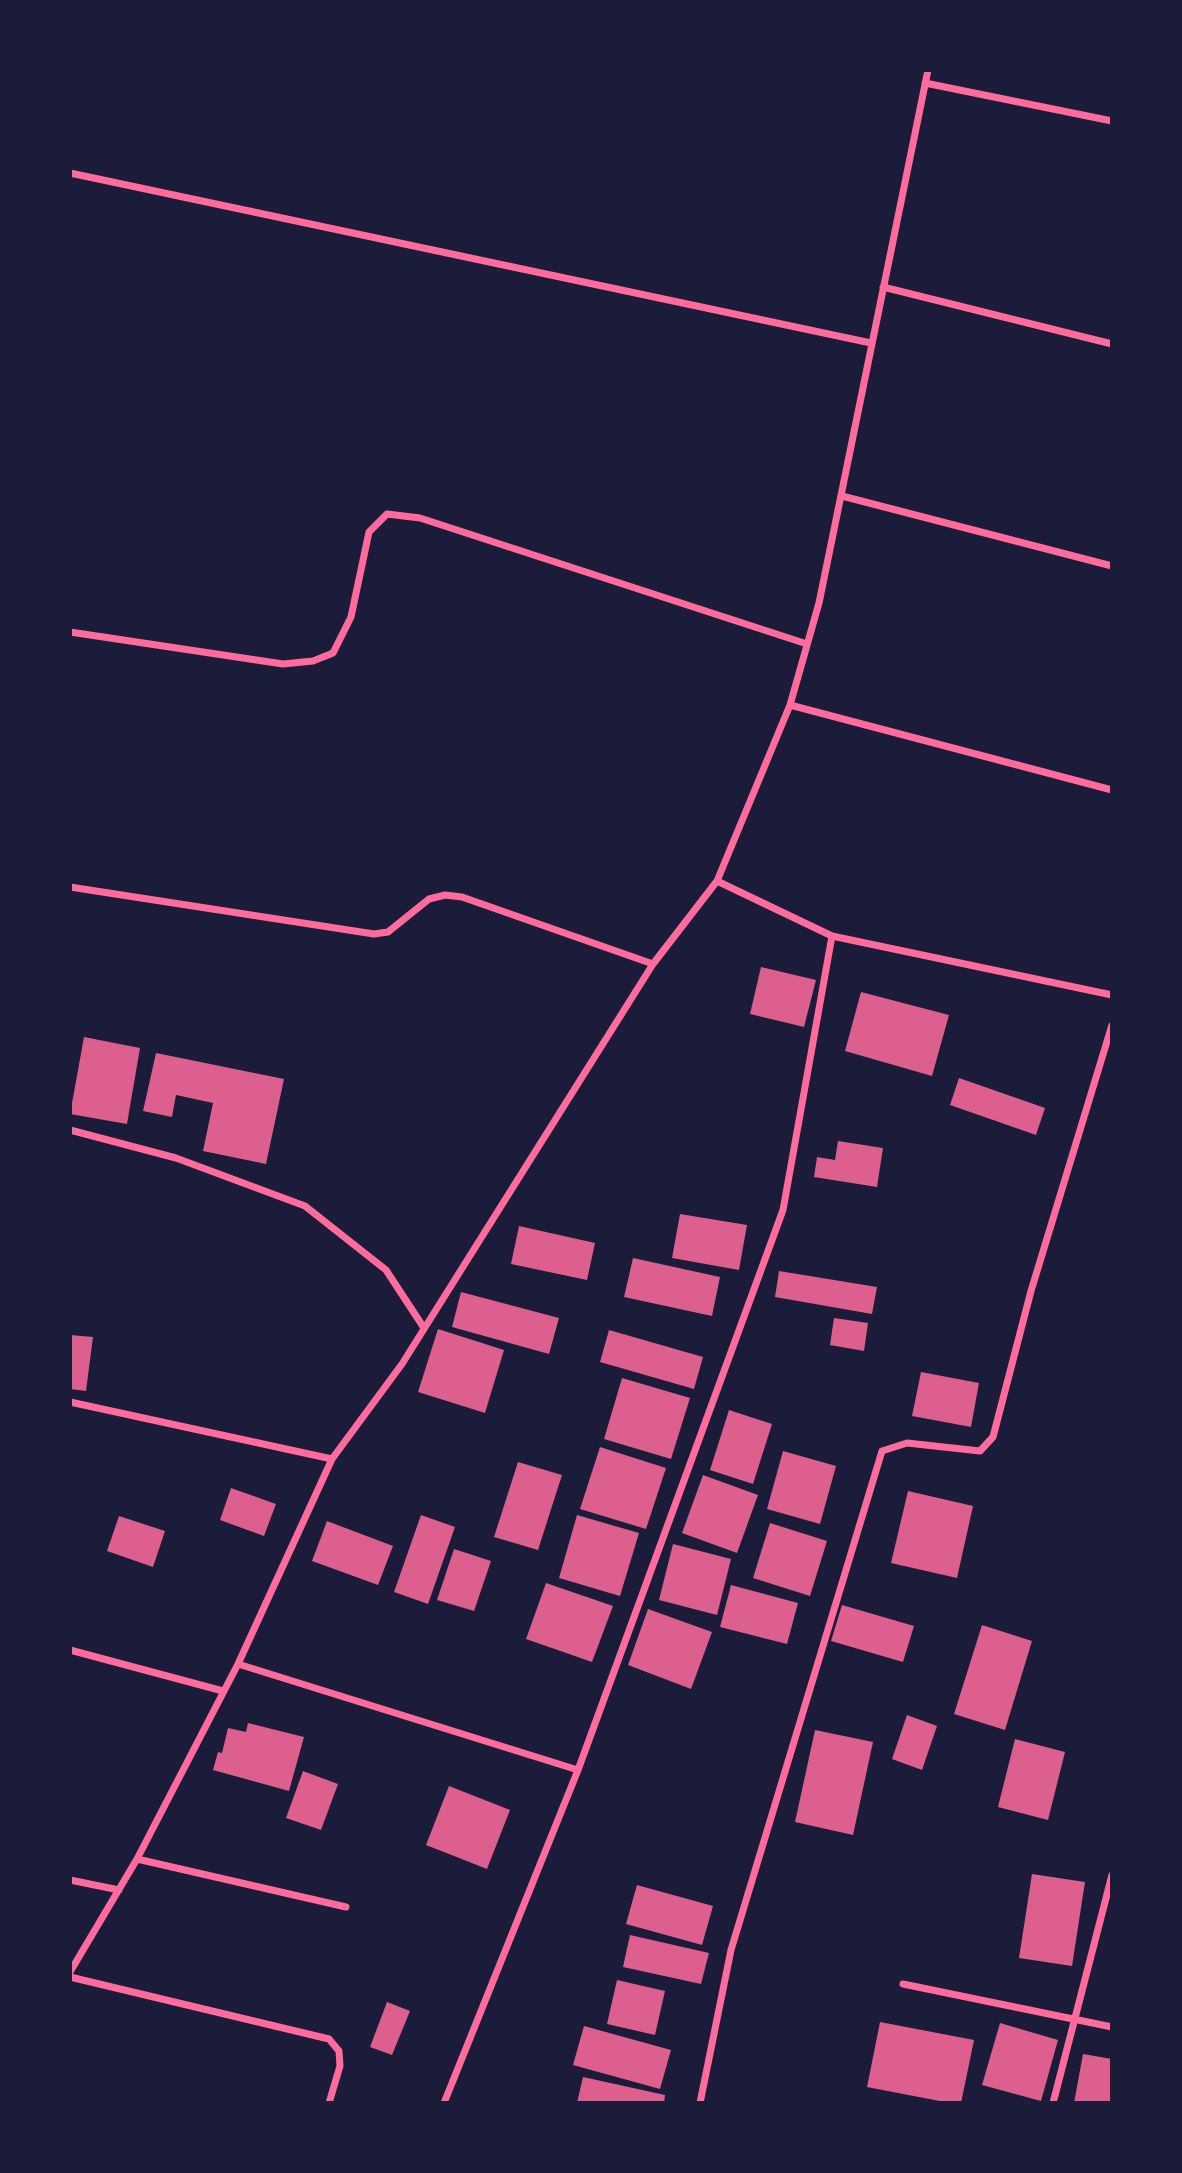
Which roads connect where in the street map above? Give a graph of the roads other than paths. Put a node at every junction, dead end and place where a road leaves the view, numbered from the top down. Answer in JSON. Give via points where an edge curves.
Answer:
{"nodes":[{"id":1,"x":928,"y":70,"type":"edge"},
{"id":2,"x":925,"y":83,"type":"junction"},
{"id":3,"x":1112,"y":121,"type":"edge"},
{"id":4,"x":70,"y":173,"type":"edge"},
{"id":5,"x":883,"y":287,"type":"junction"},
{"id":6,"x":872,"y":343,"type":"junction"},
{"id":7,"x":1112,"y":344,"type":"edge"},
{"id":8,"x":842,"y":496,"type":"junction"},
{"id":9,"x":1112,"y":566,"type":"edge"},
{"id":10,"x":70,"y":632,"type":"edge"},
{"id":11,"x":807,"y":644,"type":"junction"},
{"id":12,"x":790,"y":705,"type":"junction"},
{"id":13,"x":1112,"y":790,"type":"edge"},
{"id":14,"x":717,"y":881,"type":"junction"},
{"id":15,"x":70,"y":887,"type":"edge"},
{"id":16,"x":832,"y":936,"type":"junction"},
{"id":17,"x":653,"y":964,"type":"junction"},
{"id":18,"x":1112,"y":995,"type":"edge"},
{"id":19,"x":1112,"y":1025,"type":"edge"},
{"id":20,"x":70,"y":1130,"type":"edge"},
{"id":21,"x":424,"y":1328,"type":"junction"},
{"id":22,"x":70,"y":1402,"type":"edge"},
{"id":23,"x":332,"y":1459,"type":"junction"},
{"id":24,"x":70,"y":1650,"type":"edge"},
{"id":25,"x":238,"y":1664,"type":"junction"},
{"id":26,"x":223,"y":1691,"type":"junction"},
{"id":27,"x":578,"y":1770,"type":"junction"},
{"id":28,"x":137,"y":1859,"type":"junction"},
{"id":29,"x":1112,"y":1875,"type":"edge"},
{"id":30,"x":70,"y":1880,"type":"edge"},
{"id":31,"x":119,"y":1890,"type":"junction"},
{"id":32,"x":346,"y":1907,"type":"dead end"},
{"id":33,"x":70,"y":1974,"type":"edge"},
{"id":34,"x":903,"y":1984,"type":"dead end"},
{"id":35,"x":1075,"y":2018,"type":"junction"},
{"id":36,"x":1112,"y":2027,"type":"edge"},
{"id":37,"x":329,"y":2103,"type":"edge"},
{"id":38,"x":444,"y":2103,"type":"edge"},
{"id":39,"x":700,"y":2103,"type":"edge"},
{"id":40,"x":1053,"y":2103,"type":"edge"}],
"edges":[{"from":1,"to":2,"type":"street"},
{"from":2,"to":3,"type":"street"},
{"from":2,"to":5,"type":"street"},
{"from":4,"to":6,"type":"street"},
{"from":5,"to":6,"type":"street"},
{"from":5,"to":7,"type":"street"},
{"from":6,"to":8,"type":"street"},
{"from":8,"to":9,"type":"street"},
{"from":8,"to":11,"type":"street"},
{"from":10,"to":11,"type":"street","via":[[284,664],[313,661],[333,653],[351,617],[369,532],[387,514],[420,518]]},
{"from":11,"to":12,"type":"street"},
{"from":12,"to":13,"type":"street"},
{"from":12,"to":14,"type":"street"},
{"from":14,"to":16,"type":"street"},
{"from":14,"to":17,"type":"street"},
{"from":15,"to":17,"type":"street","via":[[374,934],[388,932],[429,899],[462,897]]},
{"from":16,"to":18,"type":"street"},
{"from":16,"to":27,"type":"street","via":[[783,1210]]},
{"from":17,"to":21,"type":"street"},
{"from":19,"to":39,"type":"street","via":[[1031,1291],[993,1437],[980,1451],[907,1443],[882,1451],[731,1951]]},
{"from":20,"to":21,"type":"street","via":[[176,1158],[305,1206],[386,1270]]},
{"from":21,"to":23,"type":"street"},
{"from":22,"to":23,"type":"street"},
{"from":23,"to":25,"type":"street"},
{"from":24,"to":26,"type":"street"},
{"from":25,"to":26,"type":"street"},
{"from":25,"to":27,"type":"street"},
{"from":26,"to":28,"type":"street"},
{"from":27,"to":38,"type":"street"},
{"from":28,"to":31,"type":"street"},
{"from":28,"to":32,"type":"street"},
{"from":29,"to":35,"type":"street"},
{"from":30,"to":31,"type":"street"},
{"from":31,"to":33,"type":"street"},
{"from":33,"to":37,"type":"street","via":[[329,2039],[339,2051],[340,2066]]},
{"from":34,"to":35,"type":"street"},
{"from":35,"to":36,"type":"street"},
{"from":35,"to":40,"type":"street"}]}
